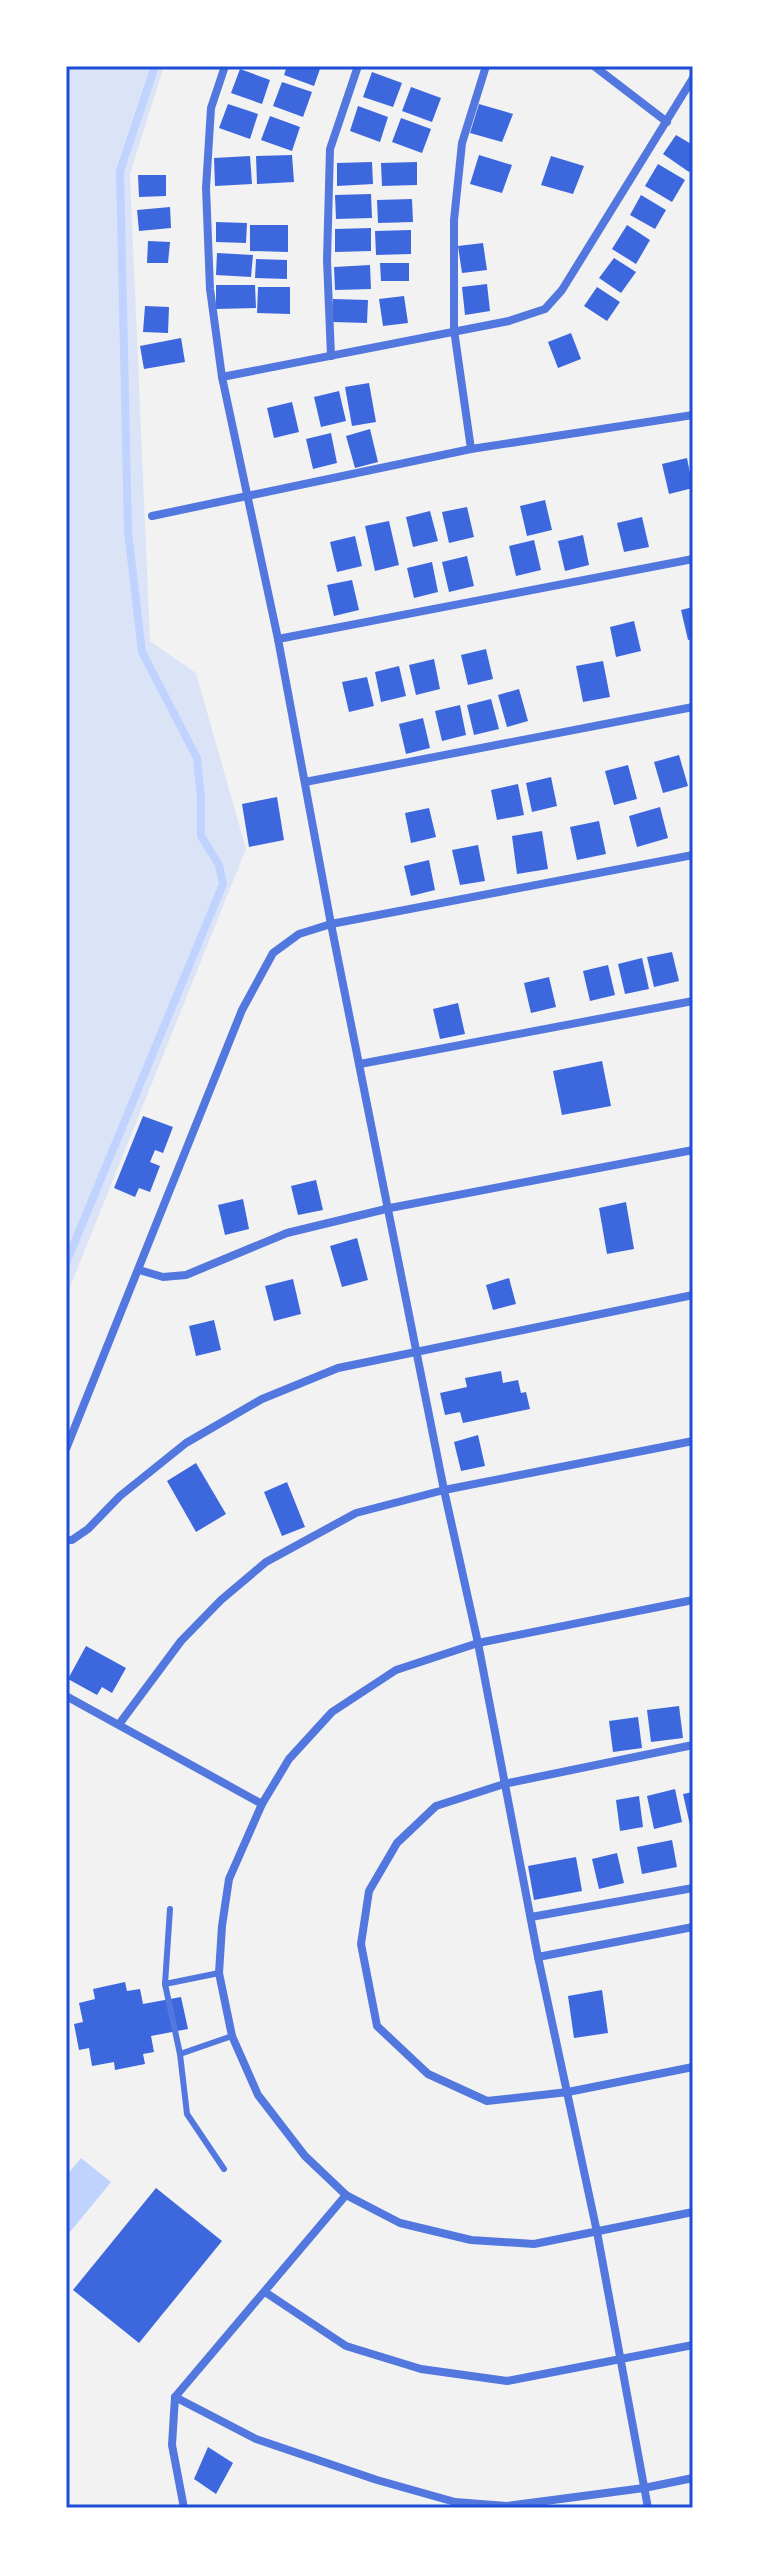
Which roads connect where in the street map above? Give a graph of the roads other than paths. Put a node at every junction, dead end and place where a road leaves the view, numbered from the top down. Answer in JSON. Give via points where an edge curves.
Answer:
{"nodes":[{"id":1,"x":225,"y":66,"type":"edge"},
{"id":2,"x":358,"y":66,"type":"edge"},
{"id":3,"x":486,"y":66,"type":"edge"},
{"id":4,"x":594,"y":66,"type":"edge"},
{"id":5,"x":693,"y":78,"type":"edge"},
{"id":6,"x":667,"y":122,"type":"junction"},
{"id":7,"x":454,"y":330,"type":"junction"},
{"id":8,"x":331,"y":356,"type":"junction"},
{"id":9,"x":222,"y":377,"type":"junction"},
{"id":10,"x":693,"y":415,"type":"edge"},
{"id":11,"x":471,"y":449,"type":"junction"},
{"id":12,"x":247,"y":497,"type":"junction"},
{"id":13,"x":152,"y":516,"type":"dead end"},
{"id":14,"x":693,"y":559,"type":"edge"},
{"id":15,"x":278,"y":639,"type":"junction"},
{"id":16,"x":693,"y":707,"type":"edge"},
{"id":17,"x":305,"y":782,"type":"junction"},
{"id":18,"x":693,"y":855,"type":"edge"},
{"id":19,"x":331,"y":924,"type":"junction"},
{"id":20,"x":693,"y":1001,"type":"edge"},
{"id":21,"x":360,"y":1064,"type":"junction"},
{"id":22,"x":693,"y":1150,"type":"edge"},
{"id":23,"x":390,"y":1208,"type":"junction"},
{"id":24,"x":139,"y":1270,"type":"junction"},
{"id":25,"x":693,"y":1295,"type":"edge"},
{"id":26,"x":416,"y":1350,"type":"junction"},
{"id":27,"x":693,"y":1441,"type":"edge"},
{"id":28,"x":66,"y":1449,"type":"edge"},
{"id":29,"x":444,"y":1490,"type":"junction"},
{"id":30,"x":66,"y":1540,"type":"edge"},
{"id":31,"x":693,"y":1600,"type":"edge"},
{"id":32,"x":478,"y":1643,"type":"junction"},
{"id":33,"x":66,"y":1696,"type":"edge"},
{"id":34,"x":120,"y":1723,"type":"junction"},
{"id":35,"x":693,"y":1745,"type":"edge"},
{"id":36,"x":504,"y":1784,"type":"junction"},
{"id":37,"x":262,"y":1804,"type":"junction"},
{"id":38,"x":693,"y":1888,"type":"edge"},
{"id":39,"x":170,"y":1909,"type":"dead end"},
{"id":40,"x":531,"y":1917,"type":"junction"},
{"id":41,"x":693,"y":1927,"type":"edge"},
{"id":42,"x":538,"y":1957,"type":"junction"},
{"id":43,"x":219,"y":1973,"type":"junction"},
{"id":44,"x":165,"y":1984,"type":"junction"},
{"id":45,"x":232,"y":2036,"type":"junction"},
{"id":46,"x":180,"y":2054,"type":"junction"},
{"id":47,"x":693,"y":2067,"type":"edge"},
{"id":48,"x":568,"y":2092,"type":"junction"},
{"id":49,"x":224,"y":2169,"type":"dead end"},
{"id":50,"x":346,"y":2195,"type":"junction"},
{"id":51,"x":693,"y":2212,"type":"edge"},
{"id":52,"x":597,"y":2232,"type":"junction"},
{"id":53,"x":265,"y":2292,"type":"junction"},
{"id":54,"x":693,"y":2345,"type":"edge"},
{"id":55,"x":621,"y":2359,"type":"junction"},
{"id":56,"x":175,"y":2397,"type":"junction"},
{"id":57,"x":693,"y":2478,"type":"edge"},
{"id":58,"x":644,"y":2488,"type":"junction"},
{"id":59,"x":184,"y":2508,"type":"edge"},
{"id":60,"x":648,"y":2508,"type":"edge"}],
"edges":[{"from":1,"to":9,"type":"street","via":[[211,108],[206,188],[210,289]]},
{"from":2,"to":8,"type":"street","via":[[330,149]]},
{"from":3,"to":7,"type":"street","via":[[462,143],[454,220]]},
{"from":4,"to":6,"type":"street"},
{"from":5,"to":6,"type":"street"},
{"from":6,"to":7,"type":"street","via":[[545,309]]},
{"from":7,"to":8,"type":"street"},
{"from":7,"to":11,"type":"street"},
{"from":8,"to":9,"type":"street"},
{"from":9,"to":12,"type":"street"},
{"from":10,"to":11,"type":"street"},
{"from":11,"to":12,"type":"street"},
{"from":12,"to":13,"type":"street"},
{"from":12,"to":15,"type":"street"},
{"from":14,"to":15,"type":"street"},
{"from":15,"to":17,"type":"street"},
{"from":16,"to":17,"type":"street"},
{"from":17,"to":19,"type":"street"},
{"from":18,"to":19,"type":"street"},
{"from":19,"to":21,"type":"street"},
{"from":19,"to":24,"type":"street","via":[[299,934],[273,953],[248,998]]},
{"from":20,"to":21,"type":"street"},
{"from":21,"to":23,"type":"street"},
{"from":22,"to":23,"type":"street"},
{"from":23,"to":24,"type":"street","via":[[287,1233],[186,1275],[163,1277]]},
{"from":23,"to":26,"type":"street"},
{"from":24,"to":28,"type":"street"},
{"from":25,"to":26,"type":"street"},
{"from":26,"to":29,"type":"street"},
{"from":26,"to":30,"type":"street","via":[[338,1368],[262,1399],[186,1443],[88,1529]]},
{"from":27,"to":29,"type":"street"},
{"from":29,"to":32,"type":"street"},
{"from":29,"to":34,"type":"street","via":[[356,1513],[266,1562],[181,1641]]},
{"from":31,"to":32,"type":"street"},
{"from":32,"to":36,"type":"street"},
{"from":32,"to":37,"type":"street","via":[[396,1670],[332,1712],[289,1759]]},
{"from":33,"to":34,"type":"street"},
{"from":34,"to":37,"type":"street"},
{"from":35,"to":36,"type":"street"},
{"from":36,"to":40,"type":"street"},
{"from":36,"to":48,"type":"street","via":[[436,1806],[397,1843],[369,1891],[361,1944],[377,2026],[428,2074],[487,2101]]},
{"from":37,"to":43,"type":"street","via":[[229,1879]]},
{"from":38,"to":40,"type":"street"},
{"from":39,"to":44,"type":"lane"},
{"from":40,"to":42,"type":"street"},
{"from":41,"to":42,"type":"street"},
{"from":42,"to":48,"type":"street"},
{"from":43,"to":44,"type":"lane"},
{"from":43,"to":45,"type":"street"},
{"from":44,"to":46,"type":"lane"},
{"from":45,"to":46,"type":"lane"},
{"from":45,"to":50,"type":"street","via":[[258,2095],[305,2156]]},
{"from":46,"to":49,"type":"lane","via":[[187,2114]]},
{"from":47,"to":48,"type":"street"},
{"from":48,"to":52,"type":"street"},
{"from":50,"to":52,"type":"street","via":[[400,2223],[471,2240],[534,2244]]},
{"from":50,"to":53,"type":"street"},
{"from":51,"to":52,"type":"street"},
{"from":52,"to":55,"type":"street"},
{"from":53,"to":55,"type":"street","via":[[346,2346],[421,2369],[507,2381]]},
{"from":53,"to":56,"type":"street"},
{"from":54,"to":55,"type":"street"},
{"from":55,"to":58,"type":"street"},
{"from":56,"to":58,"type":"street","via":[[256,2439],[455,2502],[507,2506]]},
{"from":56,"to":59,"type":"street","via":[[172,2445]]},
{"from":57,"to":58,"type":"street"},
{"from":58,"to":60,"type":"street"}]}
